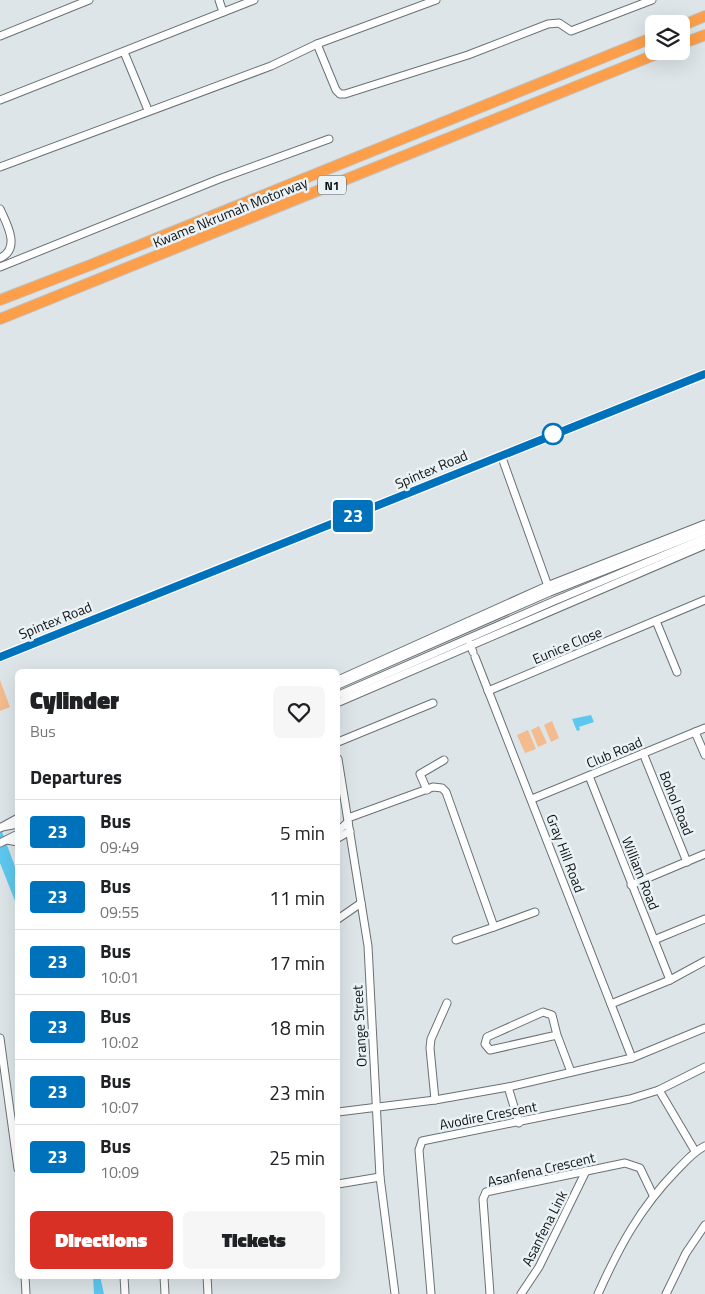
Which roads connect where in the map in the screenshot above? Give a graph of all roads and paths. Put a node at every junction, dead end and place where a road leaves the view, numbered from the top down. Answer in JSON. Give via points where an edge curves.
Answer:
{"nodes":[{"id":1,"x":89,"y":0,"type":"edge"},
{"id":2,"x":219,"y":0,"type":"edge"},
{"id":3,"x":254,"y":0,"type":"edge"},
{"id":4,"x":436,"y":0,"type":"edge"},
{"id":5,"x":652,"y":0,"type":"edge"},
{"id":6,"x":427,"y":2,"type":"edge"},
{"id":7,"x":223,"y":12,"type":"junction"},
{"id":8,"x":705,"y":16,"type":"edge"},
{"id":9,"x":690,"y":22,"type":"edge"},
{"id":10,"x":705,"y":35,"type":"edge"},
{"id":11,"x":0,"y":36,"type":"edge"},
{"id":12,"x":645,"y":41,"type":"edge"},
{"id":13,"x":690,"y":41,"type":"edge"},
{"id":14,"x":317,"y":44,"type":"junction"},
{"id":15,"x":124,"y":52,"type":"junction"},
{"id":16,"x":645,"y":59,"type":"edge"},
{"id":17,"x":0,"y":100,"type":"edge"},
{"id":18,"x":148,"y":110,"type":"junction"},
{"id":19,"x":329,"y":139,"type":"dead end"},
{"id":20,"x":0,"y":167,"type":"edge"},
{"id":21,"x":0,"y":209,"type":"edge"},
{"id":22,"x":0,"y":258,"type":"edge"},
{"id":23,"x":0,"y":267,"type":"edge"},
{"id":24,"x":0,"y":300,"type":"edge"},
{"id":25,"x":0,"y":319,"type":"edge"},
{"id":26,"x":705,"y":374,"type":"edge"},
{"id":27,"x":501,"y":455,"type":"junction"},
{"id":28,"x":705,"y":524,"type":"edge"},
{"id":29,"x":705,"y":531,"type":"edge"},
{"id":30,"x":705,"y":538,"type":"edge"},
{"id":31,"x":705,"y":544,"type":"edge"},
{"id":32,"x":549,"y":589,"type":"junction"},
{"id":33,"x":705,"y":600,"type":"edge"},
{"id":34,"x":554,"y":601,"type":"junction"},
{"id":35,"x":656,"y":621,"type":"junction"},
{"id":36,"x":470,"y":644,"type":"junction"},
{"id":37,"x":0,"y":657,"type":"edge"},
{"id":38,"x":677,"y":672,"type":"dead end"},
{"id":39,"x":340,"y":679,"type":"edge"},
{"id":40,"x":340,"y":685,"type":"edge"},
{"id":41,"x":488,"y":691,"type":"junction"},
{"id":42,"x":340,"y":700,"type":"edge"},
{"id":43,"x":340,"y":700,"type":"edge"},
{"id":44,"x":433,"y":703,"type":"dead end"},
{"id":45,"x":705,"y":728,"type":"edge"},
{"id":46,"x":695,"y":732,"type":"junction"},
{"id":47,"x":340,"y":741,"type":"edge"},
{"id":48,"x":643,"y":753,"type":"junction"},
{"id":49,"x":705,"y":755,"type":"edge"},
{"id":50,"x":444,"y":760,"type":"dead end"},
{"id":51,"x":340,"y":771,"type":"edge"},
{"id":52,"x":589,"y":776,"type":"junction"},
{"id":53,"x":427,"y":790,"type":"junction"},
{"id":54,"x":532,"y":799,"type":"junction"},
{"id":55,"x":15,"y":820,"type":"edge"},
{"id":56,"x":348,"y":820,"type":"junction"},
{"id":57,"x":15,"y":825,"type":"edge"},
{"id":58,"x":1,"y":827,"type":"edge"},
{"id":59,"x":340,"y":829,"type":"edge"},
{"id":60,"x":350,"y":831,"type":"junction"},
{"id":61,"x":15,"y":836,"type":"edge"},
{"id":62,"x":340,"y":837,"type":"edge"},
{"id":63,"x":4,"y":842,"type":"edge"},
{"id":64,"x":705,"y":854,"type":"edge"},
{"id":65,"x":687,"y":862,"type":"junction"},
{"id":66,"x":631,"y":884,"type":"junction"},
{"id":67,"x":361,"y":903,"type":"junction"},
{"id":68,"x":535,"y":912,"type":"dead end"},
{"id":69,"x":340,"y":918,"type":"edge"},
{"id":70,"x":705,"y":919,"type":"edge"},
{"id":71,"x":494,"y":927,"type":"junction"},
{"id":72,"x":456,"y":940,"type":"dead end"},
{"id":73,"x":654,"y":940,"type":"junction"},
{"id":74,"x":705,"y":961,"type":"edge"},
{"id":75,"x":670,"y":980,"type":"junction"},
{"id":76,"x":447,"y":1003,"type":"dead end"},
{"id":77,"x":611,"y":1004,"type":"junction"},
{"id":78,"x":705,"y":1028,"type":"edge"},
{"id":79,"x":556,"y":1035,"type":"junction"},
{"id":80,"x":0,"y":1038,"type":"edge"},
{"id":81,"x":632,"y":1058,"type":"junction"},
{"id":82,"x":705,"y":1067,"type":"edge"},
{"id":83,"x":3,"y":1071,"type":"edge"},
{"id":84,"x":571,"y":1072,"type":"junction"},
{"id":85,"x":508,"y":1087,"type":"junction"},
{"id":86,"x":659,"y":1090,"type":"junction"},
{"id":87,"x":435,"y":1100,"type":"junction"},
{"id":88,"x":375,"y":1106,"type":"junction"},
{"id":89,"x":340,"y":1112,"type":"edge"},
{"id":90,"x":518,"y":1123,"type":"junction"},
{"id":91,"x":705,"y":1146,"type":"edge"},
{"id":92,"x":15,"y":1149,"type":"edge"},
{"id":93,"x":695,"y":1152,"type":"junction"},
{"id":94,"x":586,"y":1171,"type":"junction"},
{"id":95,"x":380,"y":1178,"type":"junction"},
{"id":96,"x":340,"y":1184,"type":"edge"},
{"id":97,"x":653,"y":1195,"type":"junction"},
{"id":98,"x":705,"y":1225,"type":"edge"},
{"id":99,"x":25,"y":1279,"type":"edge"},
{"id":100,"x":124,"y":1279,"type":"edge"},
{"id":101,"x":164,"y":1279,"type":"edge"},
{"id":102,"x":208,"y":1279,"type":"edge"},
{"id":103,"x":26,"y":1294,"type":"edge"},
{"id":104,"x":125,"y":1294,"type":"edge"},
{"id":105,"x":165,"y":1294,"type":"edge"},
{"id":106,"x":208,"y":1294,"type":"edge"},
{"id":107,"x":395,"y":1294,"type":"edge"},
{"id":108,"x":431,"y":1294,"type":"edge"},
{"id":109,"x":490,"y":1294,"type":"edge"},
{"id":110,"x":521,"y":1294,"type":"edge"},
{"id":111,"x":598,"y":1294,"type":"edge"},
{"id":112,"x":666,"y":1294,"type":"edge"}],
"edges":[{"from":1,"to":11,"type":"street"},
{"from":2,"to":7,"type":"street"},
{"from":3,"to":7,"type":"street"},
{"from":4,"to":6,"type":"street"},
{"from":5,"to":14,"type":"street","via":[[571,31],[559,22],[548,24],[468,56],[345,94],[336,90]]},
{"from":6,"to":14,"type":"street"},
{"from":7,"to":15,"type":"street"},
{"from":8,"to":9,"type":"highway"},
{"from":10,"to":13,"type":"highway"},
{"from":12,"to":24,"type":"highway","name":"Kwame Nkrumah Motorway","number":"N1"},
{"from":14,"to":18,"type":"street","via":[[271,66]]},
{"from":15,"to":17,"type":"street"},
{"from":15,"to":18,"type":"street"},
{"from":16,"to":25,"type":"highway","name":"Kwame Nkrumah Motorway","number":"N1"},
{"from":18,"to":20,"type":"street"},
{"from":19,"to":23,"type":"street"},
{"from":21,"to":22,"type":"street","via":[[11,235],[10,250]]},
{"from":26,"to":27,"type":"main road","name":"Spintex Road"},
{"from":27,"to":32,"type":"street"},
{"from":27,"to":37,"type":"main road","name":"Spintex Road"},
{"from":28,"to":32,"type":"street"},
{"from":29,"to":32,"type":"street"},
{"from":30,"to":34,"type":"street"},
{"from":31,"to":36,"type":"street"},
{"from":32,"to":34,"type":"street"},
{"from":32,"to":39,"type":"street"},
{"from":32,"to":40,"type":"street"},
{"from":33,"to":35,"type":"street","name":"Eunice Close"},
{"from":34,"to":42,"type":"street"},
{"from":35,"to":38,"type":"street"},
{"from":35,"to":41,"type":"street","name":"Eunice Close"},
{"from":36,"to":41,"type":"street","name":"Gray Hill Road"},
{"from":36,"to":43,"type":"street"},
{"from":41,"to":54,"type":"street","name":"Gray Hill Road"},
{"from":44,"to":47,"type":"street"},
{"from":45,"to":46,"type":"street","name":"Club Road"},
{"from":46,"to":48,"type":"street","name":"Club Road"},
{"from":46,"to":49,"type":"street"},
{"from":48,"to":52,"type":"street","name":"Club Road"},
{"from":48,"to":65,"type":"street","name":"Bohol Road"},
{"from":50,"to":53,"type":"street","via":[[420,774]]},
{"from":51,"to":56,"type":"street","name":"Orange Street"},
{"from":52,"to":54,"type":"street","name":"Club Road"},
{"from":52,"to":66,"type":"street","name":"William Road"},
{"from":53,"to":56,"type":"street"},
{"from":53,"to":71,"type":"street","via":[[442,788],[446,792]]},
{"from":54,"to":77,"type":"street","name":"Gray Hill Road"},
{"from":55,"to":58,"type":"street"},
{"from":56,"to":59,"type":"street"},
{"from":56,"to":60,"type":"street","name":"Orange Street"},
{"from":57,"to":58,"type":"street"},
{"from":60,"to":62,"type":"street"},
{"from":60,"to":67,"type":"street","name":"Orange Street"},
{"from":61,"to":63,"type":"street"},
{"from":64,"to":65,"type":"street"},
{"from":65,"to":66,"type":"street"},
{"from":66,"to":73,"type":"street","name":"William Road"},
{"from":67,"to":69,"type":"street"},
{"from":67,"to":88,"type":"street","name":"Orange Street","via":[[368,946]]},
{"from":68,"to":71,"type":"street"},
{"from":70,"to":73,"type":"street"},
{"from":71,"to":72,"type":"street"},
{"from":73,"to":75,"type":"street","name":"William Road"},
{"from":74,"to":75,"type":"street"},
{"from":75,"to":77,"type":"street"},
{"from":76,"to":87,"type":"street","via":[[430,1048]]},
{"from":77,"to":81,"type":"street","name":"Gray Hill Road"},
{"from":78,"to":81,"type":"street"},
{"from":79,"to":79,"type":"street","via":[[490,1050],[485,1044],[487,1037],[543,1012],[552,1015]]},
{"from":79,"to":84,"type":"street"},
{"from":80,"to":83,"type":"street"},
{"from":81,"to":84,"type":"street"},
{"from":82,"to":86,"type":"street","name":"Avodire Crescent"},
{"from":83,"to":92,"type":"street"},
{"from":84,"to":85,"type":"street"},
{"from":85,"to":87,"type":"street"},
{"from":85,"to":90,"type":"street"},
{"from":86,"to":90,"type":"street","name":"Avodire Crescent"},
{"from":86,"to":93,"type":"street"},
{"from":87,"to":88,"type":"street"},
{"from":88,"to":89,"type":"street"},
{"from":88,"to":95,"type":"street","name":"Orange Street"},
{"from":90,"to":108,"type":"street","name":"Avodire Crescent","via":[[421,1142],[419,1150]]},
{"from":91,"to":93,"type":"street"},
{"from":93,"to":97,"type":"street"},
{"from":94,"to":97,"type":"street","name":"Asanfena Crescent","via":[[635,1164]]},
{"from":94,"to":109,"type":"street","name":"Asanfena Crescent","via":[[486,1192],[483,1199]]},
{"from":94,"to":110,"type":"street","name":"Asanfena Link","via":[[539,1267]]},
{"from":95,"to":96,"type":"street"},
{"from":95,"to":107,"type":"street","name":"Orange Street"},
{"from":97,"to":111,"type":"street","via":[[620,1245]]},
{"from":98,"to":112,"type":"street","via":[[686,1253]]},
{"from":99,"to":103,"type":"street"},
{"from":100,"to":104,"type":"street"},
{"from":101,"to":105,"type":"street"},
{"from":102,"to":106,"type":"street"}]}
